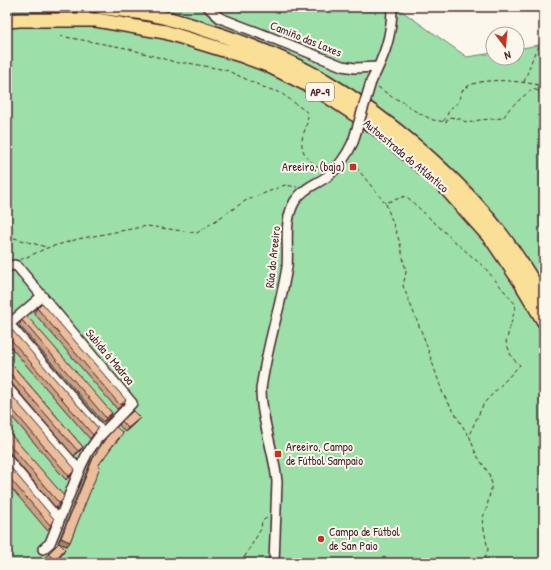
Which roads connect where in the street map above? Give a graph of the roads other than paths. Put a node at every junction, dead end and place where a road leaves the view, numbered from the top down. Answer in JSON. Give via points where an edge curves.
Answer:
{"nodes":[{"id":1,"x":102,"y":7,"type":"edge"},
{"id":2,"x":208,"y":7,"type":"edge"},
{"id":3,"x":392,"y":7,"type":"edge"},
{"id":4,"x":7,"y":21,"type":"edge"},
{"id":5,"x":378,"y":67,"type":"junction"},
{"id":6,"x":7,"y":267,"type":"edge"},
{"id":7,"x":42,"y":296,"type":"junction"},
{"id":8,"x":544,"y":300,"type":"edge"},
{"id":9,"x":544,"y":322,"type":"edge"},
{"id":10,"x":8,"y":325,"type":"edge"},
{"id":11,"x":7,"y":387,"type":"edge"},
{"id":12,"x":102,"y":433,"type":"junction"},
{"id":13,"x":7,"y":459,"type":"edge"},
{"id":14,"x":79,"y":470,"type":"junction"},
{"id":15,"x":59,"y":520,"type":"junction"},
{"id":16,"x":43,"y":549,"type":"dead end"},
{"id":17,"x":274,"y":563,"type":"edge"}],
"edges":[{"from":1,"to":8,"type":"highway","name":"Autoestrada do Atlántico","number":"AP-9","via":[[169,18],[243,42],[324,80],[383,119],[447,174],[478,207],[500,233]]},
{"from":2,"to":5,"type":"street","name":"Camiño das Laxes","via":[[220,18],[342,66]]},
{"from":3,"to":5,"type":"street","name":"Rúa do Areeiro","via":[[388,44]]},
{"from":4,"to":9,"type":"highway","name":"Autoestrada do Atlántico","number":"AP-9","via":[[96,20],[165,32],[247,57],[318,90],[377,128],[439,181],[492,240]]},
{"from":5,"to":17,"type":"street","name":"Rúa do Areeiro","bridge":true,"via":[[347,157],[327,176],[301,193],[291,210],[286,242],[287,266],[261,389],[261,401],[276,469]]},
{"from":6,"to":7,"type":"street","name":"Subida á Madroa","via":[[17,266]]},
{"from":7,"to":10,"type":"street"},
{"from":7,"to":12,"type":"street","name":"Subida á Madroa","via":[[131,400],[130,406]]},
{"from":10,"to":12,"type":"street"},
{"from":11,"to":14,"type":"street"},
{"from":12,"to":14,"type":"street","name":"Subida á Madroa"},
{"from":13,"to":15,"type":"street"},
{"from":14,"to":15,"type":"street","name":"Subida á Madroa"},
{"from":15,"to":16,"type":"street","name":"Subida á Madroa","via":[[50,543]]}]}
